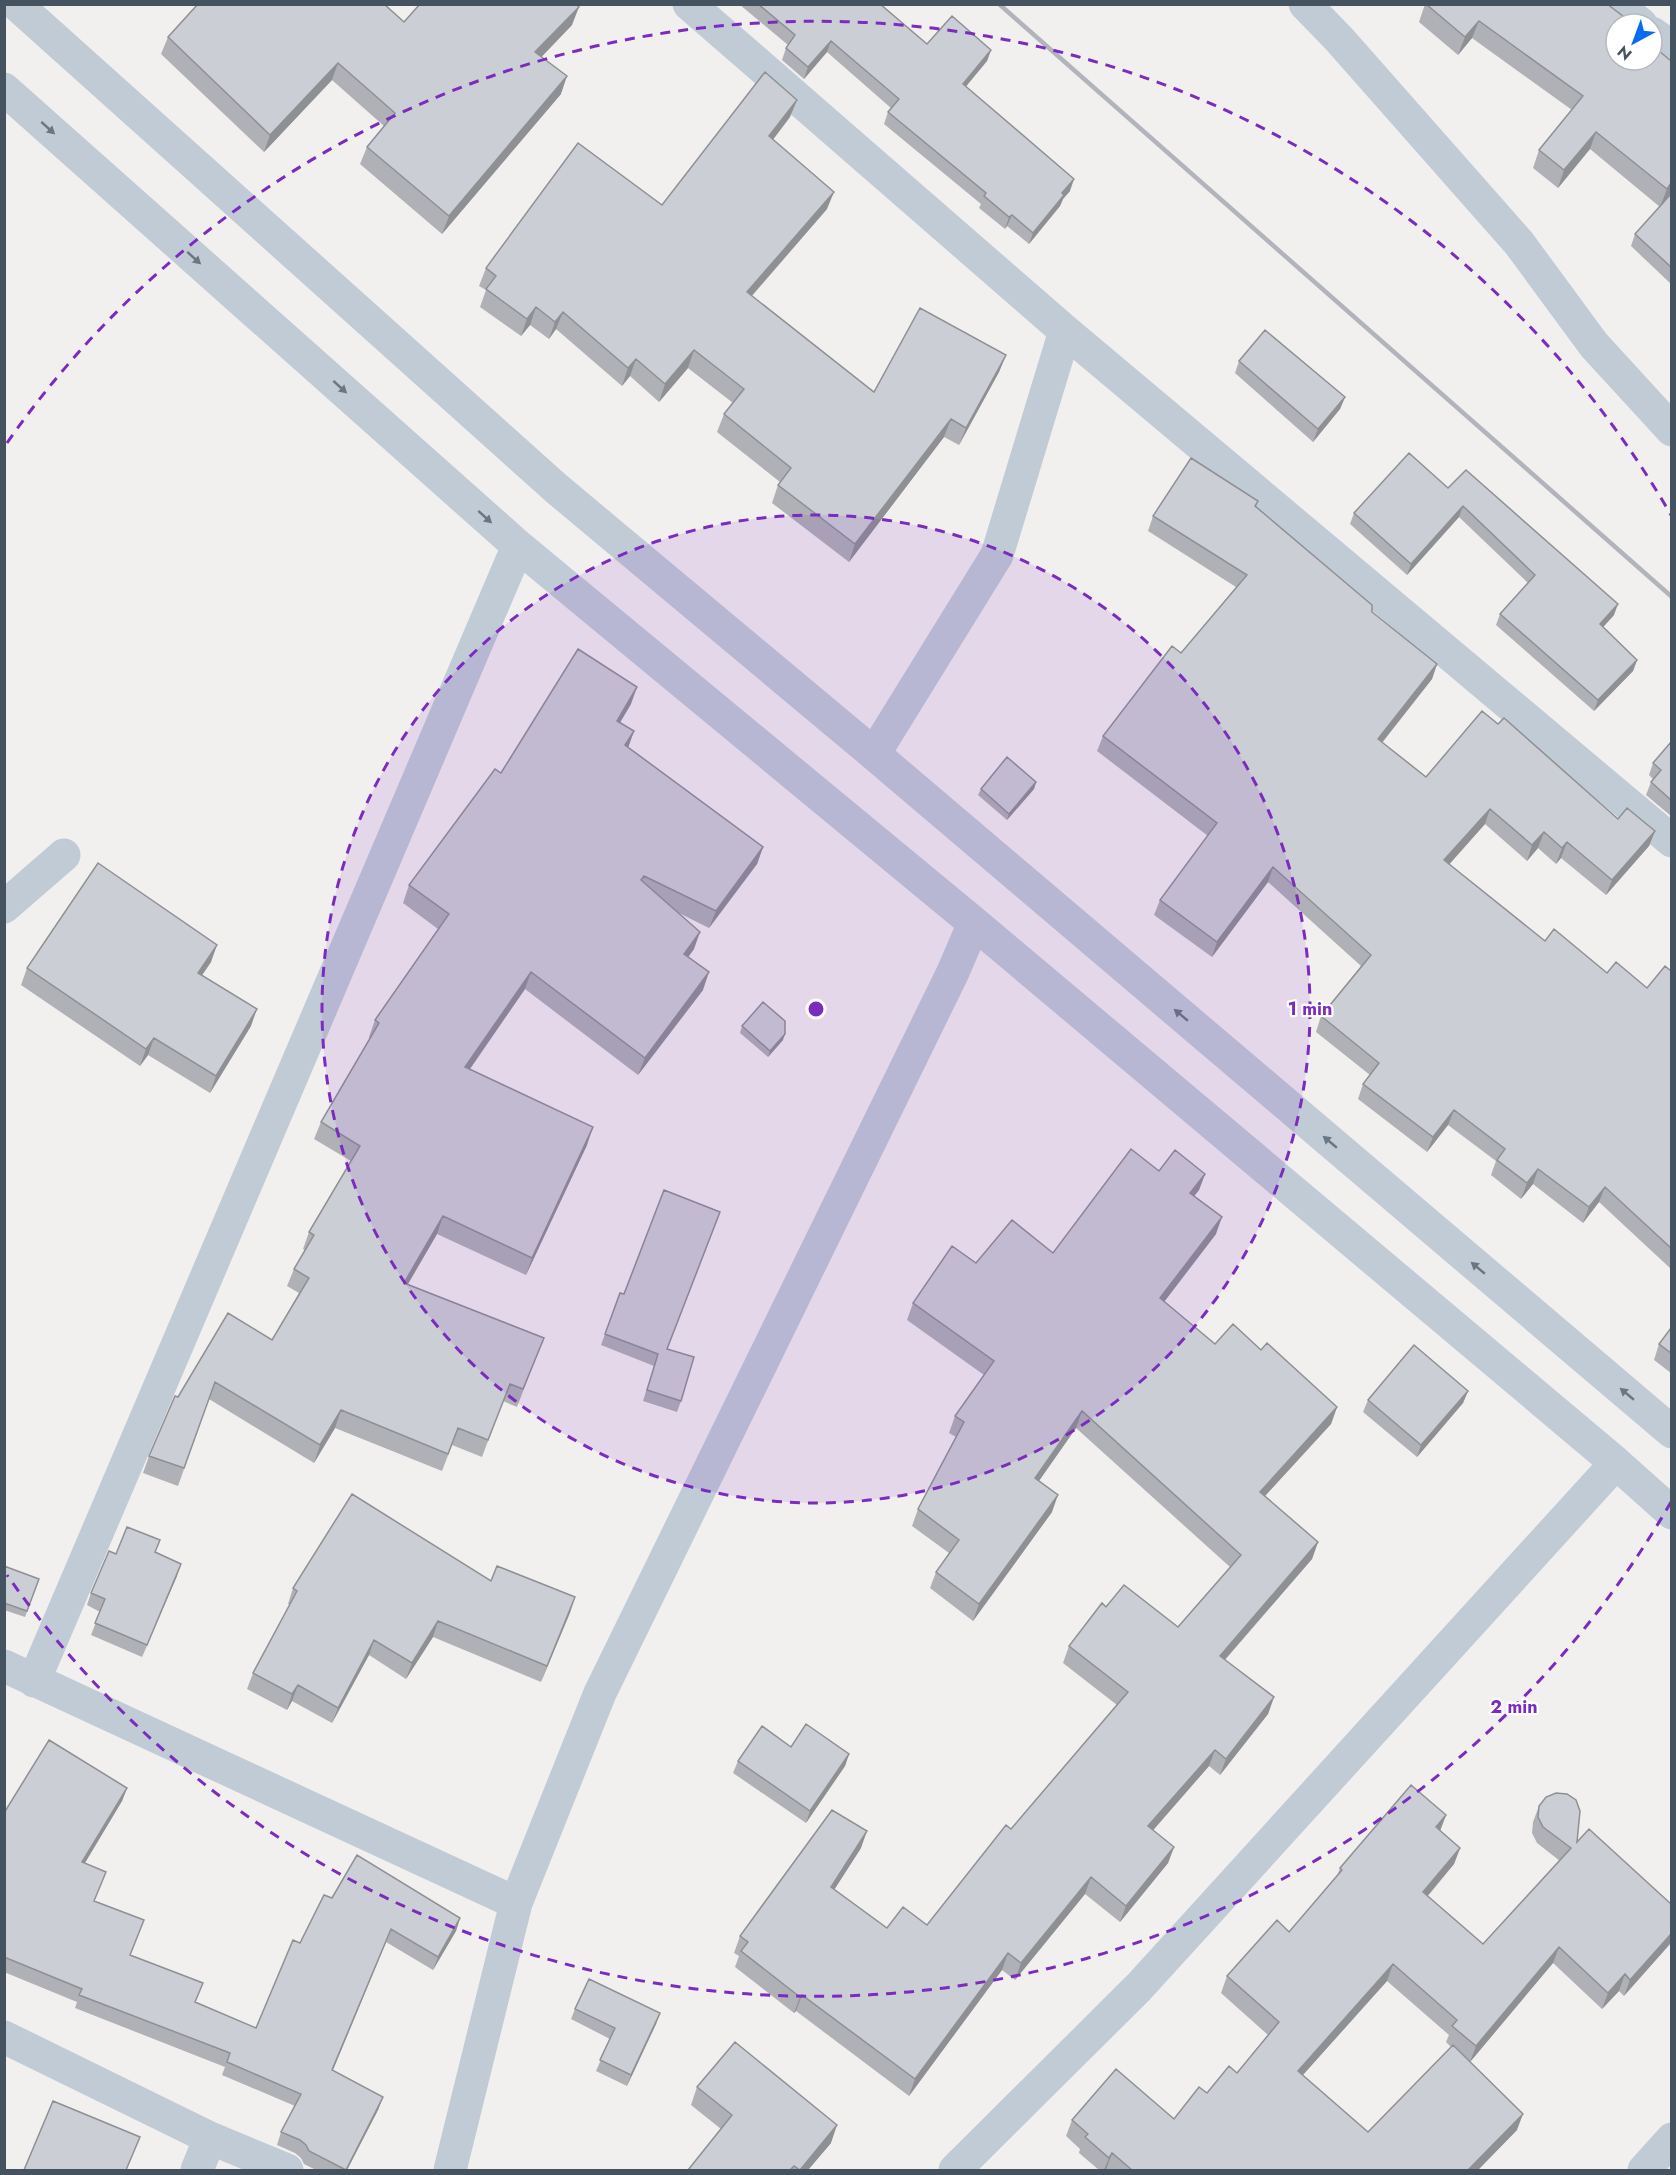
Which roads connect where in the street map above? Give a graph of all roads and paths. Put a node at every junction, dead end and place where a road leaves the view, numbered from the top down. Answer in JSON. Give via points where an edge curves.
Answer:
{"nodes":[{"id":1,"x":16,"y":4,"type":"edge"},
{"id":2,"x":689,"y":4,"type":"edge"},
{"id":3,"x":1305,"y":4,"type":"edge"},
{"id":4,"x":4,"y":89,"type":"edge"},
{"id":5,"x":1065,"y":332,"type":"junction"},
{"id":6,"x":1671,"y":430,"type":"edge"},
{"id":7,"x":518,"y":546,"type":"junction"},
{"id":8,"x":874,"y":754,"type":"junction"},
{"id":9,"x":1671,"y":841,"type":"edge"},
{"id":10,"x":64,"y":855,"type":"dead end"},
{"id":11,"x":4,"y":907,"type":"edge"},
{"id":12,"x":974,"y":922,"type":"junction"},
{"id":13,"x":1671,"y":1432,"type":"edge"},
{"id":14,"x":1616,"y":1463,"type":"junction"},
{"id":15,"x":1671,"y":1513,"type":"edge"},
{"id":16,"x":4,"y":1666,"type":"edge"},
{"id":17,"x":34,"y":1681,"type":"junction"},
{"id":18,"x":516,"y":1903,"type":"junction"},
{"id":19,"x":4,"y":2037,"type":"edge"},
{"id":20,"x":210,"y":2138,"type":"junction"},
{"id":21,"x":1671,"y":2139,"type":"edge"},
{"id":22,"x":197,"y":2170,"type":"edge"},
{"id":23,"x":287,"y":2170,"type":"edge"},
{"id":24,"x":450,"y":2170,"type":"edge"},
{"id":25,"x":955,"y":2170,"type":"edge"},
{"id":26,"x":1644,"y":2170,"type":"edge"}],
"edges":[{"from":1,"to":8,"type":"street","via":[[557,489]]},
{"from":2,"to":5,"type":"street"},
{"from":3,"to":6,"type":"street","via":[[1519,243],[1594,345]]},
{"from":4,"to":7,"type":"street","one_way":true},
{"from":5,"to":8,"type":"street","via":[[997,555]]},
{"from":5,"to":9,"type":"street"},
{"from":7,"to":12,"type":"street"},
{"from":7,"to":17,"type":"street"},
{"from":13,"to":8,"type":"street","one_way":true},
{"from":10,"to":11,"type":"street"},
{"from":12,"to":14,"type":"street"},
{"from":12,"to":18,"type":"street","via":[[600,1694]]},
{"from":14,"to":15,"type":"street"},
{"from":14,"to":25,"type":"street","via":[[1139,1987]]},
{"from":16,"to":17,"type":"street"},
{"from":17,"to":18,"type":"street"},
{"from":18,"to":24,"type":"street"},
{"from":19,"to":20,"type":"street"},
{"from":20,"to":22,"type":"street"},
{"from":20,"to":23,"type":"street"},
{"from":21,"to":26,"type":"street"}]}
